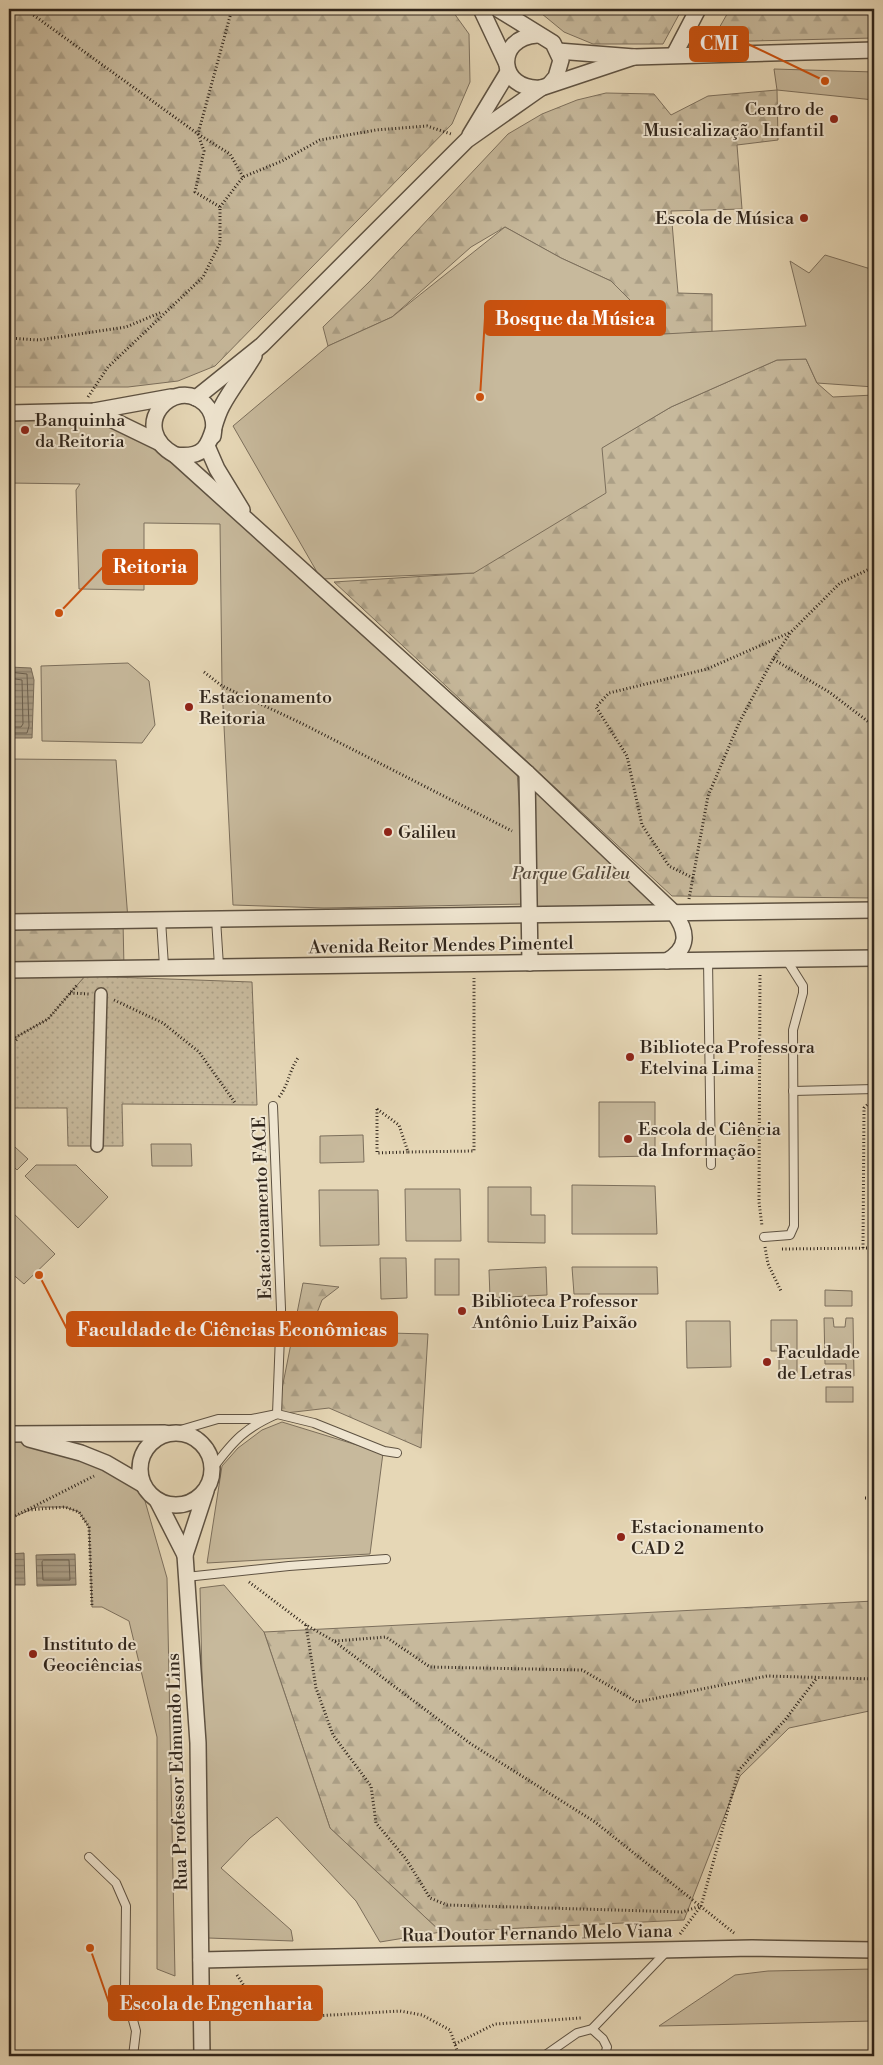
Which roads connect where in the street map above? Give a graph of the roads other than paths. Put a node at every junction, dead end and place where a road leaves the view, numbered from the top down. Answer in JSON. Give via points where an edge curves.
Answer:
{"nodes":[{"id":1,"x":481,"y":9,"type":"edge"},
{"id":2,"x":498,"y":9,"type":"edge"},
{"id":3,"x":698,"y":9,"type":"edge"},
{"id":4,"x":537,"y":34,"type":"junction"},
{"id":5,"x":874,"y":50,"type":"edge"},
{"id":6,"x":558,"y":51,"type":"junction"},
{"id":7,"x":674,"y":55,"type":"junction"},
{"id":8,"x":634,"y":57,"type":"junction"},
{"id":9,"x":507,"y":67,"type":"junction"},
{"id":10,"x":545,"y":86,"type":"junction"},
{"id":11,"x":467,"y":140,"type":"junction"},
{"id":12,"x":262,"y":345,"type":"junction"},
{"id":13,"x":175,"y":396,"type":"junction"},
{"id":14,"x":196,"y":398,"type":"junction"},
{"id":15,"x":94,"y":411,"type":"junction"},
{"id":16,"x":9,"y":413,"type":"edge"},
{"id":17,"x":210,"y":441,"type":"junction"},
{"id":18,"x":158,"y":442,"type":"junction"},
{"id":19,"x":175,"y":455,"type":"junction"},
{"id":20,"x":252,"y":526,"type":"junction"},
{"id":21,"x":527,"y":773,"type":"junction"},
{"id":22,"x":874,"y":910,"type":"edge"},
{"id":23,"x":680,"y":913,"type":"junction"},
{"id":24,"x":530,"y":915,"type":"junction"},
{"id":25,"x":216,"y":919,"type":"junction"},
{"id":26,"x":161,"y":920,"type":"junction"},
{"id":27,"x":9,"y":922,"type":"edge"},
{"id":28,"x":874,"y":958,"type":"edge"},
{"id":29,"x":786,"y":959,"type":"junction"},
{"id":30,"x":708,"y":960,"type":"junction"},
{"id":31,"x":667,"y":961,"type":"junction"},
{"id":32,"x":530,"y":963,"type":"junction"},
{"id":33,"x":164,"y":966,"type":"junction"},
{"id":34,"x":219,"y":966,"type":"junction"},
{"id":35,"x":9,"y":970,"type":"edge"},
{"id":36,"x":101,"y":994,"type":"road end"},
{"id":37,"x":874,"y":1089,"type":"edge"},
{"id":38,"x":794,"y":1090,"type":"junction"},
{"id":39,"x":273,"y":1106,"type":"road end"},
{"id":40,"x":97,"y":1146,"type":"dead end"},
{"id":41,"x":711,"y":1164,"type":"dead end"},
{"id":42,"x":764,"y":1237,"type":"dead end"},
{"id":43,"x":277,"y":1414,"type":"junction"},
{"id":44,"x":173,"y":1432,"type":"junction"},
{"id":45,"x":10,"y":1434,"type":"edge"},
{"id":46,"x":397,"y":1453,"type":"dead end"},
{"id":47,"x":213,"y":1468,"type":"junction"},
{"id":48,"x":142,"y":1484,"type":"junction"},
{"id":49,"x":206,"y":1491,"type":"junction"},
{"id":50,"x":157,"y":1500,"type":"junction"},
{"id":51,"x":185,"y":1555,"type":"junction"},
{"id":52,"x":386,"y":1559,"type":"dead end"},
{"id":53,"x":186,"y":1577,"type":"junction"},
{"id":54,"x":89,"y":1857,"type":"dead end"},
{"id":55,"x":669,"y":1949,"type":"junction"},
{"id":56,"x":874,"y":1950,"type":"edge"},
{"id":57,"x":202,"y":1960,"type":"junction"},
{"id":58,"x":592,"y":2029,"type":"junction"},
{"id":59,"x":132,"y":2056,"type":"edge"},
{"id":60,"x":202,"y":2056,"type":"edge"},
{"id":61,"x":544,"y":2056,"type":"edge"},
{"id":62,"x":605,"y":2056,"type":"edge"}],
"edges":[{"from":1,"to":9,"type":"street"},
{"from":2,"to":4,"type":"street"},
{"from":3,"to":7,"type":"street"},
{"from":4,"to":6,"type":"street","via":[[553,43]]},
{"from":4,"to":9,"type":"street","via":[[514,42],[508,53]]},
{"from":5,"to":7,"type":"street"},
{"from":6,"to":8,"type":"street"},
{"from":6,"to":10,"type":"street","via":[[560,68]]},
{"from":7,"to":8,"type":"street"},
{"from":8,"to":10,"type":"street"},
{"from":9,"to":10,"type":"street","via":[[513,80],[522,86]]},
{"from":9,"to":11,"type":"street"},
{"from":10,"to":11,"type":"street"},
{"from":11,"to":12,"type":"street"},
{"from":12,"to":14,"type":"street"},
{"from":12,"to":17,"type":"street","via":[[221,407]]},
{"from":13,"to":14,"type":"street"},
{"from":13,"to":15,"type":"street"},
{"from":13,"to":18,"type":"street","via":[[165,402],[154,420]]},
{"from":14,"to":17,"type":"street","via":[[209,408],[213,417]]},
{"from":15,"to":16,"type":"street"},
{"from":15,"to":18,"type":"street"},
{"from":17,"to":19,"type":"street","via":[[198,453]]},
{"from":17,"to":20,"type":"street","via":[[217,469]]},
{"from":18,"to":19,"type":"street"},
{"from":19,"to":20,"type":"street"},
{"from":20,"to":21,"type":"street"},
{"from":21,"to":23,"type":"street"},
{"from":21,"to":24,"type":"street"},
{"from":22,"to":23,"type":"street","name":"Avenida Reitor Mendes Pimentel"},
{"from":23,"to":24,"type":"street","name":"Avenida Reitor Mendes Pimentel"},
{"from":23,"to":31,"type":"street","via":[[684,940],[676,956]]},
{"from":24,"to":25,"type":"street","name":"Avenida Reitor Mendes Pimentel"},
{"from":24,"to":32,"type":"street"},
{"from":25,"to":26,"type":"street","name":"Avenida Reitor Mendes Pimentel"},
{"from":25,"to":34,"type":"lane"},
{"from":26,"to":27,"type":"street","name":"Avenida Reitor Mendes Pimentel"},
{"from":26,"to":33,"type":"lane"},
{"from":28,"to":29,"type":"street","name":"Avenida Reitor Mendes Pimentel"},
{"from":29,"to":30,"type":"street","name":"Avenida Reitor Mendes Pimentel"},
{"from":29,"to":38,"type":"lane","via":[[803,986],[793,1030]]},
{"from":30,"to":31,"type":"street","name":"Avenida Reitor Mendes Pimentel"},
{"from":30,"to":41,"type":"lane"},
{"from":31,"to":32,"type":"street","name":"Avenida Reitor Mendes Pimentel"},
{"from":32,"to":34,"type":"street","name":"Avenida Reitor Mendes Pimentel"},
{"from":33,"to":34,"type":"street","name":"Avenida Reitor Mendes Pimentel"},
{"from":33,"to":35,"type":"street","name":"Avenida Reitor Mendes Pimentel"},
{"from":36,"to":40,"type":"street"},
{"from":37,"to":38,"type":"lane"},
{"from":38,"to":42,"type":"lane","via":[[794,1226],[790,1235]]},
{"from":39,"to":43,"type":"lane","name":"Estacionamento FACE","via":[[281,1310]]},
{"from":43,"to":44,"type":"lane","via":[[252,1419],[218,1419]]},
{"from":43,"to":46,"type":"lane","via":[[314,1423],[384,1451]]},
{"from":43,"to":47,"type":"lane","via":[[233,1440]]},
{"from":44,"to":45,"type":"street"},
{"from":44,"to":47,"type":"street","via":[[199,1440],[209,1453]]},
{"from":44,"to":48,"type":"street","via":[[154,1440],[143,1453],[140,1464]]},
{"from":45,"to":48,"type":"street","via":[[81,1453]]},
{"from":47,"to":49,"type":"street"},
{"from":48,"to":50,"type":"street"},
{"from":49,"to":50,"type":"street","via":[[189,1504],[167,1504]]},
{"from":49,"to":51,"type":"street","name":"Rua Professor Edmundo Lins"},
{"from":50,"to":51,"type":"street"},
{"from":51,"to":53,"type":"street","name":"Rua Professor Edmundo Lins"},
{"from":52,"to":53,"type":"lane"},
{"from":53,"to":57,"type":"street","name":"Rua Professor Edmundo Lins","via":[[198,1743]]},
{"from":54,"to":59,"type":"lane","via":[[116,1883],[126,1906],[126,1991],[136,2031]]},
{"from":55,"to":56,"type":"street","name":"Rua Doutor Fernando Melo Viana"},
{"from":55,"to":57,"type":"street","name":"Rua Doutor Fernando Melo Viana"},
{"from":55,"to":58,"type":"lane"},
{"from":57,"to":60,"type":"street","name":"Rua Professor Edmundo Lins"},
{"from":58,"to":61,"type":"lane","via":[[577,2033]]},
{"from":58,"to":62,"type":"lane","via":[[607,2047]]}]}
